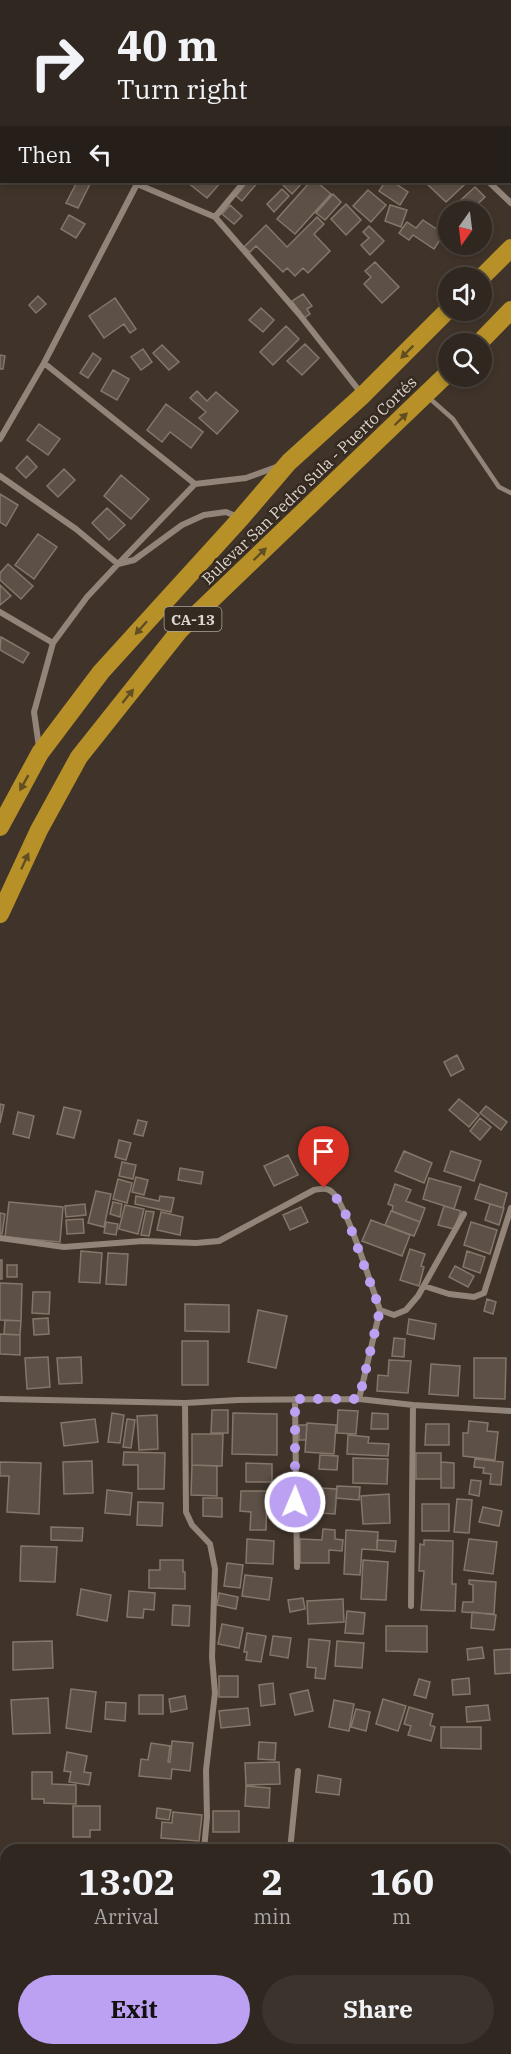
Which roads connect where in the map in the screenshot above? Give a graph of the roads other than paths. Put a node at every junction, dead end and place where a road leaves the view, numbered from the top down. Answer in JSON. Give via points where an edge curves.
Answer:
{"nodes":[{"id":1,"x":137,"y":183,"type":"edge"},
{"id":2,"x":243,"y":183,"type":"edge"},
{"id":3,"x":490,"y":183,"type":"edge"},
{"id":4,"x":511,"y":203,"type":"edge"},
{"id":5,"x":215,"y":217,"type":"junction"},
{"id":6,"x":511,"y":248,"type":"edge"},
{"id":7,"x":492,"y":267,"type":"edge"},
{"id":8,"x":511,"y":310,"type":"edge"},
{"id":9,"x":438,"y":320,"type":"edge"},
{"id":10,"x":489,"y":333,"type":"edge"},
{"id":11,"x":44,"y":363,"type":"junction"},
{"id":12,"x":438,"y":383,"type":"edge"},
{"id":13,"x":363,"y":395,"type":"junction"},
{"id":14,"x":426,"y":395,"type":"junction"},
{"id":15,"x":0,"y":439,"type":"edge"},
{"id":16,"x":290,"y":462,"type":"junction"},
{"id":17,"x":0,"y":477,"type":"edge"},
{"id":18,"x":195,"y":484,"type":"junction"},
{"id":19,"x":511,"y":493,"type":"edge"},
{"id":20,"x":241,"y":518,"type":"junction"},
{"id":21,"x":118,"y":564,"type":"junction"},
{"id":22,"x":0,"y":612,"type":"edge"},
{"id":23,"x":52,"y":643,"type":"junction"},
{"id":24,"x":40,"y":753,"type":"junction"},
{"id":25,"x":0,"y":827,"type":"edge"},
{"id":26,"x":0,"y":914,"type":"edge"},
{"id":27,"x":511,"y":1208,"type":"edge"},
{"id":28,"x":464,"y":1214,"type":"dead end"},
{"id":29,"x":0,"y":1238,"type":"edge"},
{"id":30,"x":424,"y":1286,"type":"junction"},
{"id":31,"x":380,"y":1310,"type":"junction"},
{"id":32,"x":0,"y":1399,"type":"edge"},
{"id":33,"x":295,"y":1399,"type":"junction"},
{"id":34,"x":359,"y":1399,"type":"junction"},
{"id":35,"x":185,"y":1403,"type":"junction"},
{"id":36,"x":413,"y":1405,"type":"junction"},
{"id":37,"x":511,"y":1411,"type":"edge"},
{"id":38,"x":297,"y":1567,"type":"dead end"},
{"id":39,"x":411,"y":1606,"type":"dead end"},
{"id":40,"x":298,"y":1771,"type":"dead end"},
{"id":41,"x":205,"y":1844,"type":"edge"},
{"id":42,"x":291,"y":1844,"type":"edge"}],
"edges":[{"from":1,"to":5,"type":"street"},
{"from":1,"to":11,"type":"street"},
{"from":2,"to":5,"type":"street"},
{"from":3,"to":4,"type":"street"},
{"from":5,"to":13,"type":"street"},
{"from":6,"to":7,"type":"highway"},
{"from":8,"to":10,"type":"highway"},
{"from":9,"to":13,"type":"highway","name":"Bulevar San Pedro Sula - Puerto Cortés","number":"CA-13","one_way":true},
{"from":11,"to":15,"type":"street"},
{"from":11,"to":18,"type":"street"},
{"from":12,"to":14,"type":"highway","name":"Bulevar San Pedro Sula - Puerto Cortés","number":"CA-13"},
{"from":13,"to":16,"type":"highway","name":"Bulevar San Pedro Sula - Puerto Cortés","number":"CA-13"},
{"from":14,"to":19,"type":"lane","via":[[453,419],[499,487]]},
{"from":26,"to":14,"type":"highway","name":"Bulevar San Pedro Sula - Puerto Cortés","number":"CA-13","one_way":true,"via":[[79,757],[180,630]]},
{"from":16,"to":18,"type":"street","via":[[246,478]]},
{"from":16,"to":20,"type":"highway","name":"Bulevar San Pedro Sula - Puerto Cortés","number":"CA-13"},
{"from":17,"to":21,"type":"street","via":[[76,529]]},
{"from":18,"to":21,"type":"street"},
{"from":20,"to":21,"type":"street","via":[[226,512],[204,515],[182,525],[134,560]]},
{"from":20,"to":24,"type":"highway","name":"Bulevar San Pedro Sula - Puerto Cortés","number":"CA-13","one_way":true,"via":[[101,672]]},
{"from":21,"to":23,"type":"street"},
{"from":22,"to":23,"type":"street"},
{"from":23,"to":24,"type":"street","via":[[34,712]]},
{"from":24,"to":25,"type":"highway","name":"Bulevar San Pedro Sula - Puerto Cortés","number":"CA-13","one_way":true},
{"from":27,"to":30,"type":"street","via":[[484,1293],[474,1297]]},
{"from":28,"to":30,"type":"street"},
{"from":29,"to":31,"type":"street","via":[[64,1247],[219,1241],[324,1188],[333,1192],[346,1215]]},
{"from":30,"to":31,"type":"street","via":[[406,1310],[394,1315]]},
{"from":31,"to":34,"type":"street"},
{"from":32,"to":35,"type":"street"},
{"from":33,"to":34,"type":"street"},
{"from":33,"to":35,"type":"street"},
{"from":33,"to":38,"type":"street"},
{"from":34,"to":36,"type":"street"},
{"from":35,"to":41,"type":"street","via":[[186,1512],[210,1544],[214,1569],[215,1693],[206,1770]]},
{"from":36,"to":37,"type":"street"},
{"from":36,"to":39,"type":"street"},
{"from":40,"to":42,"type":"street"}]}
